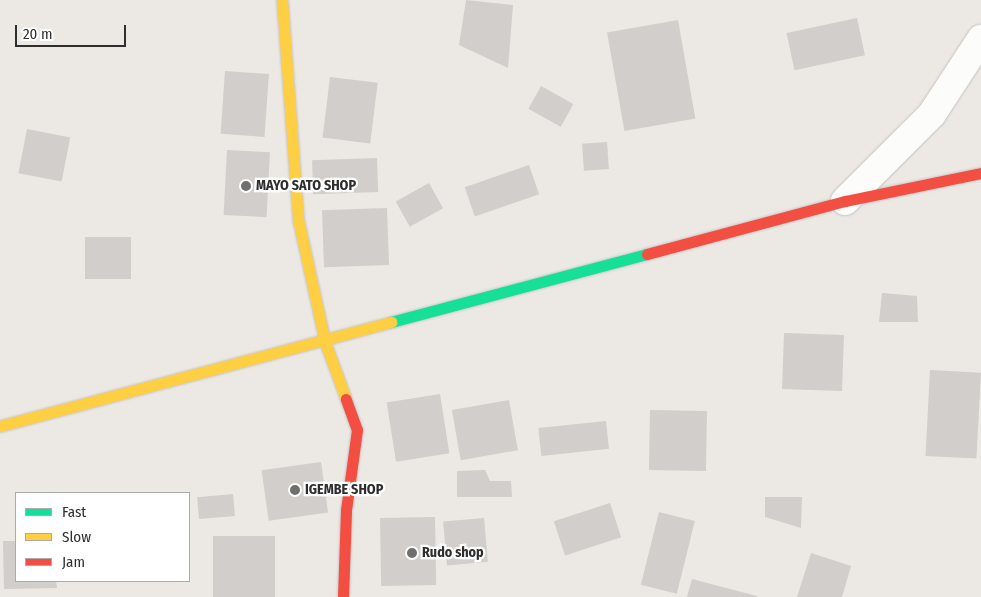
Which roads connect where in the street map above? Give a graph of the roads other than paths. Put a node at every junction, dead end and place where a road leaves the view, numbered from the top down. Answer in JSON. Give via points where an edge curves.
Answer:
{"nodes":[{"id":1,"x":282,"y":0,"type":"edge"},
{"id":2,"x":981,"y":39,"type":"edge"},
{"id":3,"x":981,"y":173,"type":"edge"},
{"id":4,"x":845,"y":201,"type":"junction"},
{"id":5,"x":325,"y":342,"type":"junction"},
{"id":6,"x":0,"y":426,"type":"edge"},
{"id":7,"x":343,"y":597,"type":"edge"}],
"edges":[{"from":1,"to":5,"type":"main road","via":[[298,219]]},
{"from":2,"to":4,"type":"street","via":[[932,114]]},
{"from":3,"to":4,"type":"main road"},
{"from":4,"to":5,"type":"main road"},
{"from":5,"to":6,"type":"main road"},
{"from":5,"to":7,"type":"main road","via":[[357,430],[346,510]]}]}
